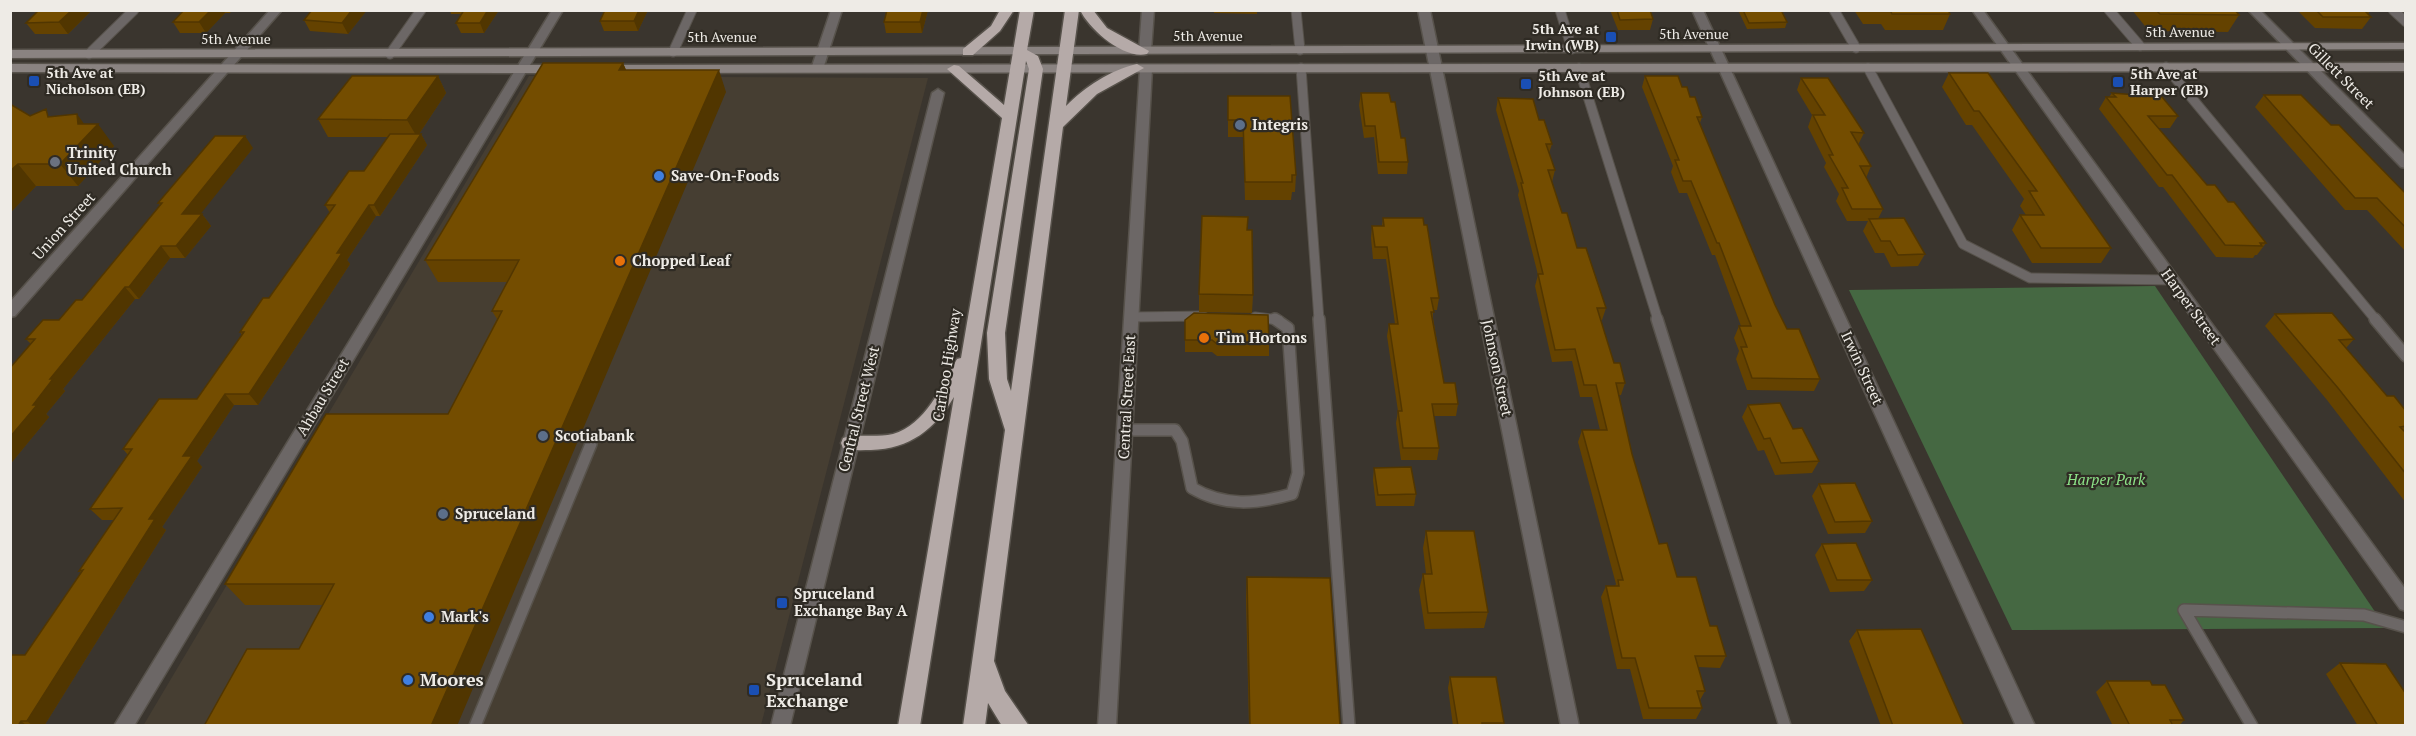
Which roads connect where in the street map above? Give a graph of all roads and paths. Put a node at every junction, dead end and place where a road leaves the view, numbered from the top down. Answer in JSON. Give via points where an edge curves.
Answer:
{"nodes":[{"id":1,"x":134,"y":10,"type":"edge"},
{"id":2,"x":277,"y":10,"type":"edge"},
{"id":3,"x":421,"y":10,"type":"edge"},
{"id":4,"x":558,"y":10,"type":"edge"},
{"id":5,"x":693,"y":10,"type":"edge"},
{"id":6,"x":837,"y":10,"type":"edge"},
{"id":7,"x":1007,"y":10,"type":"edge"},
{"id":8,"x":1027,"y":10,"type":"edge"},
{"id":9,"x":1072,"y":10,"type":"edge"},
{"id":10,"x":1086,"y":10,"type":"edge"},
{"id":11,"x":1148,"y":10,"type":"edge"},
{"id":12,"x":1296,"y":10,"type":"edge"},
{"id":13,"x":1424,"y":10,"type":"edge"},
{"id":14,"x":1560,"y":10,"type":"edge"},
{"id":15,"x":1697,"y":10,"type":"edge"},
{"id":16,"x":1834,"y":10,"type":"edge"},
{"id":17,"x":1977,"y":10,"type":"edge"},
{"id":18,"x":2109,"y":10,"type":"edge"},
{"id":19,"x":2253,"y":10,"type":"edge"},
{"id":20,"x":2393,"y":10,"type":"edge"},
{"id":21,"x":2406,"y":22,"type":"edge"},
{"id":22,"x":2140,"y":46,"type":"junction"},
{"id":23,"x":2406,"y":46,"type":"edge"},
{"id":24,"x":2289,"y":47,"type":"junction"},
{"id":25,"x":1715,"y":48,"type":"junction"},
{"id":26,"x":1856,"y":48,"type":"junction"},
{"id":27,"x":2005,"y":48,"type":"junction"},
{"id":28,"x":1572,"y":49,"type":"junction"},
{"id":29,"x":1300,"y":50,"type":"junction"},
{"id":30,"x":1432,"y":50,"type":"junction"},
{"id":31,"x":968,"y":51,"type":"junction"},
{"id":32,"x":1020,"y":51,"type":"junction"},
{"id":33,"x":1066,"y":51,"type":"junction"},
{"id":34,"x":1144,"y":51,"type":"junction"},
{"id":35,"x":673,"y":52,"type":"junction"},
{"id":36,"x":822,"y":52,"type":"junction"},
{"id":37,"x":532,"y":53,"type":"junction"},
{"id":38,"x":10,"y":54,"type":"edge"},
{"id":39,"x":89,"y":54,"type":"junction"},
{"id":40,"x":238,"y":54,"type":"junction"},
{"id":41,"x":390,"y":54,"type":"junction"},
{"id":42,"x":2166,"y":67,"type":"junction"},
{"id":43,"x":2310,"y":67,"type":"junction"},
{"id":44,"x":2406,"y":67,"type":"edge"},
{"id":45,"x":1064,"y":68,"type":"junction"},
{"id":46,"x":1579,"y":68,"type":"junction"},
{"id":47,"x":1724,"y":68,"type":"junction"},
{"id":48,"x":1868,"y":68,"type":"junction"},
{"id":49,"x":2019,"y":68,"type":"junction"},
{"id":50,"x":10,"y":69,"type":"edge"},
{"id":51,"x":225,"y":69,"type":"junction"},
{"id":52,"x":522,"y":69,"type":"junction"},
{"id":53,"x":569,"y":69,"type":"edge"},
{"id":54,"x":593,"y":69,"type":"edge"},
{"id":55,"x":817,"y":69,"type":"junction"},
{"id":56,"x":954,"y":69,"type":"junction"},
{"id":57,"x":1017,"y":69,"type":"junction"},
{"id":58,"x":1036,"y":69,"type":"junction"},
{"id":59,"x":1142,"y":69,"type":"junction"},
{"id":60,"x":1301,"y":69,"type":"junction"},
{"id":61,"x":1436,"y":69,"type":"junction"},
{"id":62,"x":938,"y":93,"type":"dead end"},
{"id":63,"x":1009,"y":117,"type":"junction"},
{"id":64,"x":1056,"y":126,"type":"junction"},
{"id":65,"x":2406,"y":164,"type":"edge"},
{"id":66,"x":2172,"y":280,"type":"junction"},
{"id":67,"x":10,"y":312,"type":"edge"},
{"id":68,"x":1131,"y":316,"type":"junction"},
{"id":69,"x":1216,"y":316,"type":"edge"},
{"id":70,"x":1247,"y":316,"type":"edge"},
{"id":71,"x":971,"y":349,"type":"junction"},
{"id":72,"x":2406,"y":356,"type":"edge"},
{"id":73,"x":1125,"y":430,"type":"junction"},
{"id":74,"x":1014,"y":434,"type":"junction"},
{"id":75,"x":850,"y":443,"type":"junction"},
{"id":76,"x":591,"y":444,"type":"dead end"},
{"id":77,"x":2406,"y":604,"type":"edge"},
{"id":78,"x":2406,"y":627,"type":"edge"},
{"id":79,"x":983,"y":658,"type":"junction"},
{"id":80,"x":123,"y":726,"type":"edge"},
{"id":81,"x":475,"y":726,"type":"edge"},
{"id":82,"x":780,"y":726,"type":"edge"},
{"id":83,"x":909,"y":726,"type":"edge"},
{"id":84,"x":974,"y":726,"type":"edge"},
{"id":85,"x":1018,"y":726,"type":"edge"},
{"id":86,"x":1107,"y":726,"type":"edge"},
{"id":87,"x":1349,"y":726,"type":"edge"},
{"id":88,"x":1570,"y":726,"type":"edge"},
{"id":89,"x":1785,"y":726,"type":"edge"},
{"id":90,"x":2026,"y":726,"type":"edge"},
{"id":91,"x":2252,"y":726,"type":"edge"}],
"edges":[{"from":1,"to":39,"type":"lane"},
{"from":2,"to":40,"type":"street","name":"Union Street"},
{"from":3,"to":41,"type":"lane"},
{"from":4,"to":37,"type":"street","name":"Ahbau Street"},
{"from":5,"to":35,"type":"lane"},
{"from":6,"to":36,"type":"street"},
{"from":7,"to":31,"type":"highway","via":[[995,30]]},
{"from":8,"to":32,"type":"highway","name":"Cariboo Highway"},
{"from":9,"to":33,"type":"highway"},
{"from":10,"to":34,"type":"highway","via":[[1090,20],[1111,38]]},
{"from":11,"to":34,"type":"street"},
{"from":12,"to":29,"type":"lane"},
{"from":13,"to":30,"type":"street","name":"Johnson Street"},
{"from":14,"to":28,"type":"lane"},
{"from":15,"to":25,"type":"street","name":"Irwin Street"},
{"from":16,"to":26,"type":"lane"},
{"from":17,"to":27,"type":"street","name":"Harper Street"},
{"from":18,"to":22,"type":"lane"},
{"from":19,"to":24,"type":"street","name":"Gillett Street"},
{"from":20,"to":21,"type":"lane"},
{"from":22,"to":24,"type":"main road","name":"5th Avenue"},
{"from":22,"to":27,"type":"main road","name":"5th Avenue"},
{"from":23,"to":24,"type":"main road","name":"5th Avenue"},
{"from":24,"to":43,"type":"street","name":"Gillett Street"},
{"from":25,"to":26,"type":"main road","name":"5th Avenue"},
{"from":25,"to":28,"type":"main road","name":"5th Avenue"},
{"from":25,"to":47,"type":"street","name":"Irwin Street"},
{"from":26,"to":27,"type":"main road","name":"5th Avenue"},
{"from":27,"to":49,"type":"street","name":"Harper Street"},
{"from":28,"to":30,"type":"main road","name":"5th Avenue"},
{"from":29,"to":30,"type":"main road","name":"5th Avenue"},
{"from":29,"to":34,"type":"main road","name":"5th Avenue"},
{"from":30,"to":61,"type":"street","name":"Johnson Street"},
{"from":31,"to":32,"type":"main road","name":"5th Avenue"},
{"from":31,"to":36,"type":"main road","name":"5th Avenue"},
{"from":32,"to":33,"type":"main road","name":"5th Avenue"},
{"from":32,"to":57,"type":"highway","name":"Cariboo Highway"},
{"from":32,"to":58,"type":"highway","via":[[1033,59]]},
{"from":33,"to":34,"type":"main road","name":"5th Avenue"},
{"from":33,"to":45,"type":"highway"},
{"from":35,"to":36,"type":"main road","name":"5th Avenue"},
{"from":35,"to":37,"type":"main road","name":"5th Avenue"},
{"from":36,"to":55,"type":"street"},
{"from":37,"to":41,"type":"main road","name":"5th Avenue"},
{"from":37,"to":52,"type":"street","name":"Ahbau Street"},
{"from":38,"to":39,"type":"main road","name":"5th Avenue"},
{"from":39,"to":40,"type":"main road","name":"5th Avenue"},
{"from":40,"to":41,"type":"main road","name":"5th Avenue"},
{"from":40,"to":51,"type":"street","name":"Union Street"},
{"from":42,"to":43,"type":"main road"},
{"from":42,"to":49,"type":"main road"},
{"from":42,"to":72,"type":"lane"},
{"from":43,"to":44,"type":"main road"},
{"from":43,"to":65,"type":"street","name":"Gillett Street"},
{"from":45,"to":58,"type":"main road"},
{"from":45,"to":59,"type":"main road"},
{"from":45,"to":64,"type":"highway"},
{"from":46,"to":47,"type":"main road"},
{"from":46,"to":61,"type":"main road"},
{"from":46,"to":89,"type":"lane"},
{"from":47,"to":48,"type":"main road"},
{"from":47,"to":90,"type":"street","name":"Irwin Street"},
{"from":48,"to":49,"type":"main road"},
{"from":48,"to":66,"type":"lane","via":[[1963,244],[2030,278]]},
{"from":49,"to":66,"type":"street","name":"Harper Street"},
{"from":50,"to":51,"type":"main road","name":"5th Avenue"},
{"from":51,"to":52,"type":"main road","name":"5th Avenue"},
{"from":51,"to":67,"type":"street","name":"Union Street"},
{"from":52,"to":53,"type":"main road","name":"5th Avenue"},
{"from":52,"to":80,"type":"street","name":"Ahbau Street"},
{"from":54,"to":55,"type":"main road"},
{"from":55,"to":56,"type":"main road"},
{"from":56,"to":57,"type":"main road"},
{"from":56,"to":63,"type":"highway"},
{"from":57,"to":58,"type":"main road"},
{"from":57,"to":63,"type":"highway","name":"Cariboo Highway"},
{"from":58,"to":74,"type":"highway","via":[[996,333],[998,379]]},
{"from":59,"to":60,"type":"main road"},
{"from":59,"to":64,"type":"highway","via":[[1112,77],[1093,89]]},
{"from":59,"to":68,"type":"street","name":"Central Street East"},
{"from":60,"to":61,"type":"main road"},
{"from":60,"to":87,"type":"lane"},
{"from":61,"to":88,"type":"street","name":"Johnson Street"},
{"from":62,"to":75,"type":"street","name":"Central Street West"},
{"from":63,"to":71,"type":"highway","name":"Cariboo Highway"},
{"from":64,"to":74,"type":"highway"},
{"from":66,"to":77,"type":"street","name":"Harper Street"},
{"from":68,"to":69,"type":"lane"},
{"from":68,"to":73,"type":"street","name":"Central Street East"},
{"from":70,"to":73,"type":"lane","via":[[1278,319],[1288,328],[1298,473],[1292,494],[1268,501],[1205,498],[1192,488],[1182,441],[1175,430]]},
{"from":71,"to":75,"type":"highway","via":[[948,393],[911,434],[896,440]]},
{"from":71,"to":83,"type":"highway","name":"Cariboo Highway"},
{"from":73,"to":86,"type":"street","name":"Central Street East"},
{"from":74,"to":79,"type":"highway"},
{"from":75,"to":82,"type":"street","name":"Central Street West"},
{"from":76,"to":81,"type":"lane"},
{"from":78,"to":91,"type":"lane","via":[[2364,615],[2184,610]]},
{"from":79,"to":84,"type":"highway"},
{"from":79,"to":85,"type":"highway","via":[[994,695]]}]}
